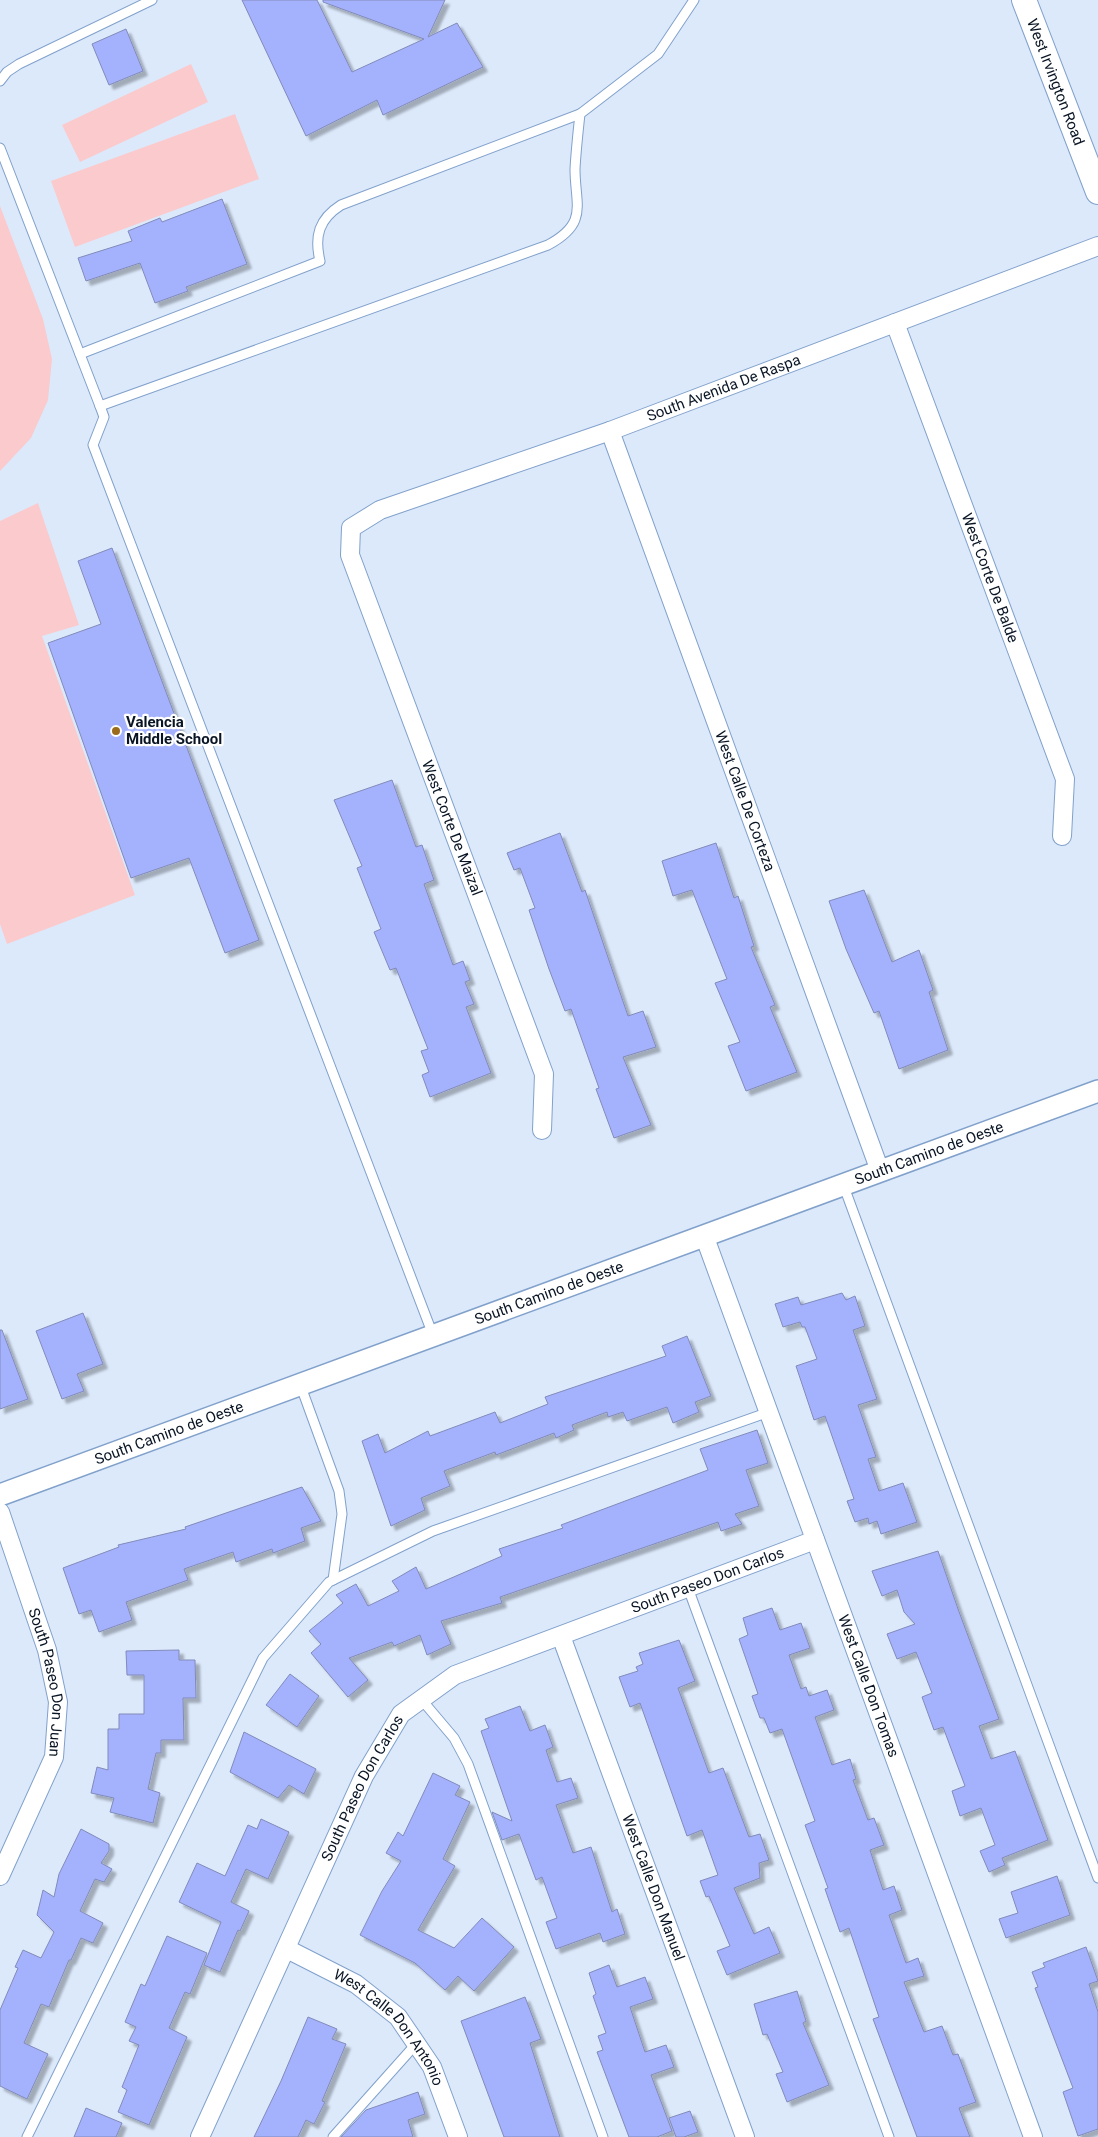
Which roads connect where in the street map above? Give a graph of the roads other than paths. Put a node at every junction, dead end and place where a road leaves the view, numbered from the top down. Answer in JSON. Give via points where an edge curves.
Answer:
{"nodes":[{"id":1,"x":152,"y":0,"type":"edge"},
{"id":2,"x":694,"y":0,"type":"edge"},
{"id":3,"x":1024,"y":0,"type":"edge"},
{"id":4,"x":0,"y":80,"type":"edge"},
{"id":5,"x":580,"y":114,"type":"junction"},
{"id":6,"x":0,"y":148,"type":"edge"},
{"id":7,"x":1098,"y":192,"type":"edge"},
{"id":8,"x":1098,"y":246,"type":"edge"},
{"id":9,"x":895,"y":323,"type":"junction"},
{"id":10,"x":80,"y":354,"type":"junction"},
{"id":11,"x":100,"y":406,"type":"junction"},
{"id":12,"x":610,"y":431,"type":"junction"},
{"id":13,"x":351,"y":528,"type":"joint"},
{"id":14,"x":1062,"y":836,"type":"dead end"},
{"id":15,"x":1098,"y":1092,"type":"edge"},
{"id":16,"x":542,"y":1130,"type":"dead end"},
{"id":17,"x":880,"y":1171,"type":"junction"},
{"id":18,"x":843,"y":1184,"type":"junction"},
{"id":19,"x":704,"y":1235,"type":"junction"},
{"id":20,"x":433,"y":1335,"type":"junction"},
{"id":21,"x":300,"y":1384,"type":"junction"},
{"id":22,"x":769,"y":1412,"type":"junction"},
{"id":23,"x":0,"y":1495,"type":"edge"},
{"id":24,"x":0,"y":1512,"type":"edge"},
{"id":25,"x":815,"y":1540,"type":"junction"},
{"id":26,"x":333,"y":1580,"type":"junction"},
{"id":27,"x":688,"y":1588,"type":"junction"},
{"id":28,"x":561,"y":1636,"type":"junction"},
{"id":29,"x":422,"y":1699,"type":"junction"},
{"id":30,"x":0,"y":1876,"type":"edge"},
{"id":31,"x":1098,"y":1878,"type":"edge"},
{"id":32,"x":287,"y":1949,"type":"junction"},
{"id":33,"x":416,"y":2044,"type":"junction"},
{"id":34,"x":27,"y":2137,"type":"edge"},
{"id":35,"x":200,"y":2137,"type":"edge"},
{"id":36,"x":333,"y":2137,"type":"edge"},
{"id":37,"x":458,"y":2137,"type":"edge"},
{"id":38,"x":603,"y":2137,"type":"edge"},
{"id":39,"x":746,"y":2137,"type":"edge"},
{"id":40,"x":889,"y":2137,"type":"edge"},
{"id":41,"x":1033,"y":2137,"type":"edge"}],
"edges":[{"from":1,"to":4,"type":"lane","via":[[19,64]]},
{"from":2,"to":5,"type":"lane","via":[[658,54]]},
{"from":3,"to":7,"type":"main road","name":"West Irvington Road"},
{"from":5,"to":10,"type":"lane","via":[[340,205],[329,212],[317,235],[320,261]]},
{"from":5,"to":11,"type":"lane","via":[[575,170],[579,203],[570,229],[560,238]]},
{"from":6,"to":10,"type":"lane"},
{"from":8,"to":9,"type":"street","name":"South Avenida De Raspa"},
{"from":9,"to":12,"type":"street","name":"South Avenida De Raspa"},
{"from":9,"to":14,"type":"street","name":"West Corte De Balde","via":[[1065,779]]},
{"from":10,"to":11,"type":"lane"},
{"from":11,"to":20,"type":"lane","via":[[104,417],[93,445]]},
{"from":12,"to":13,"type":"street","name":"South Avenida De Raspa","via":[[380,510]]},
{"from":12,"to":17,"type":"street","name":"West Calle De Corteza"},
{"from":13,"to":16,"type":"street","name":"West Corte De Maizal","via":[[350,555],[544,1074]]},
{"from":15,"to":17,"type":"street","name":"South Camino de Oeste"},
{"from":17,"to":18,"type":"street","name":"South Camino de Oeste"},
{"from":18,"to":19,"type":"street","name":"South Camino de Oeste"},
{"from":18,"to":31,"type":"lane"},
{"from":19,"to":20,"type":"street","name":"South Camino de Oeste"},
{"from":19,"to":22,"type":"street","name":"West Calle Don Tomas"},
{"from":20,"to":21,"type":"street","name":"South Camino de Oeste"},
{"from":21,"to":23,"type":"street","name":"South Camino de Oeste"},
{"from":21,"to":26,"type":"lane","via":[[339,1491],[342,1514]]},
{"from":22,"to":25,"type":"street","name":"West Calle Don Tomas"},
{"from":22,"to":26,"type":"lane","via":[[433,1531]]},
{"from":24,"to":30,"type":"street","name":"South Paseo Don Juan","via":[[47,1650],[58,1702],[54,1757]]},
{"from":25,"to":27,"type":"street","name":"South Paseo Don Carlos"},
{"from":25,"to":41,"type":"street","name":"West Calle Don Tomas"},
{"from":26,"to":34,"type":"lane","via":[[263,1658]]},
{"from":27,"to":28,"type":"street","name":"South Paseo Don Carlos"},
{"from":27,"to":40,"type":"lane"},
{"from":28,"to":29,"type":"street","name":"South Paseo Don Carlos","via":[[455,1674]]},
{"from":28,"to":39,"type":"street","name":"West Calle Don Manuel"},
{"from":29,"to":32,"type":"street","name":"South Paseo Don Carlos","via":[[401,1714],[364,1776]]},
{"from":29,"to":38,"type":"lane","via":[[454,1738],[468,1764]]},
{"from":32,"to":33,"type":"street","name":"West Calle Don Antonio","via":[[356,1984],[398,2017]]},
{"from":32,"to":35,"type":"street","name":"South Paseo Don Carlos"},
{"from":33,"to":36,"type":"lane"},
{"from":33,"to":37,"type":"street","name":"West Calle Don Antonio","via":[[432,2068]]}]}
